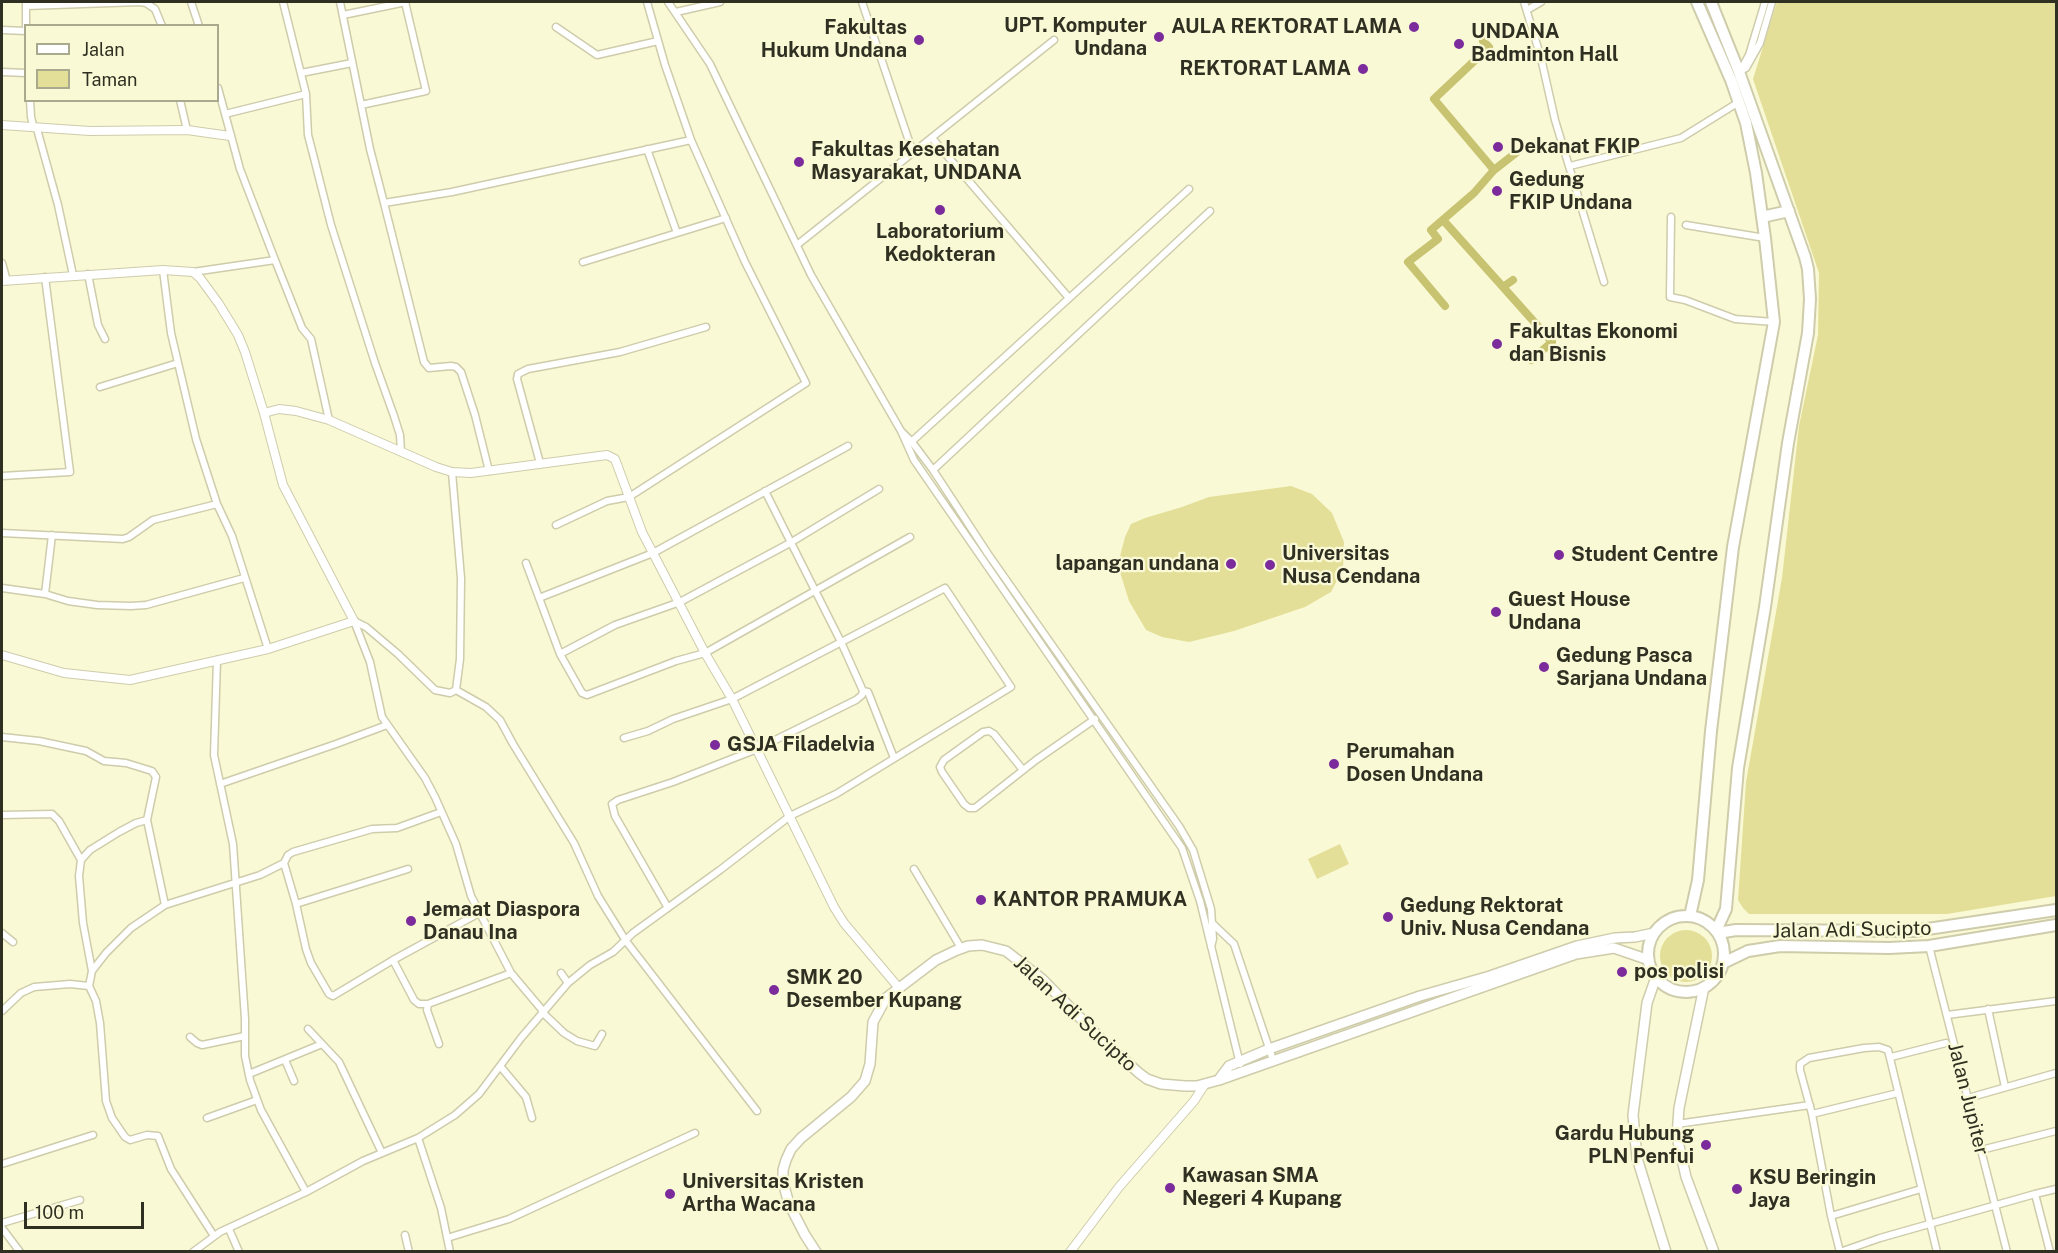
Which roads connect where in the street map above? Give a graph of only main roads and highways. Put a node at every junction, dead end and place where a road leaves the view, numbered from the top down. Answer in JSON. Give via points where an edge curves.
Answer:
{"nodes":[{"id":1,"x":1697,"y":2,"type":"edge"},
{"id":2,"x":1711,"y":2,"type":"edge"},
{"id":3,"x":1789,"y":211,"type":"junction"},
{"id":4,"x":1762,"y":217,"type":"junction"},
{"id":5,"x":2056,"y":910,"type":"edge"},
{"id":6,"x":1690,"y":916,"type":"junction"},
{"id":7,"x":2056,"y":925,"type":"edge"},
{"id":8,"x":1717,"y":932,"type":"junction"},
{"id":9,"x":1654,"y":933,"type":"junction"},
{"id":10,"x":1649,"y":960,"type":"junction"},
{"id":11,"x":1723,"y":963,"type":"junction"},
{"id":12,"x":1656,"y":977,"type":"junction"},
{"id":13,"x":1704,"y":987,"type":"junction"},
{"id":14,"x":1241,"y":1066,"type":"junction"},
{"id":15,"x":816,"y":1251,"type":"edge"},
{"id":16,"x":1666,"y":1251,"type":"edge"},
{"id":17,"x":1714,"y":1251,"type":"edge"}],
"edges":[{"from":1,"to":4,"type":"highway","via":[[1739,101],[1752,148]]},
{"from":2,"to":3,"type":"highway"},
{"from":3,"to":4,"type":"highway"},
{"from":3,"to":8,"type":"highway","via":[[1808,269],[1808,333],[1738,768],[1726,909]]},
{"from":4,"to":6,"type":"highway","via":[[1774,322],[1733,547],[1698,880]]},
{"from":5,"to":8,"type":"highway","name":"Jalan Adi Sucipto","via":[[1914,932]]},
{"from":6,"to":8,"type":"highway"},
{"from":6,"to":9,"type":"highway","via":[[1676,917]]},
{"from":7,"to":11,"type":"highway","name":"Jalan Adi Sucipto","via":[[1929,946],[1780,946],[1748,951]]},
{"from":8,"to":11,"type":"highway"},
{"from":9,"to":10,"type":"highway"},
{"from":9,"to":14,"type":"main road","name":"Jalan Adi Sucipto","via":[[1577,946],[1269,1049]]},
{"from":10,"to":12,"type":"highway"},
{"from":10,"to":14,"type":"main road","name":"Jalan Adi Sucipto","via":[[1614,948],[1576,954],[1273,1060]]},
{"from":11,"to":13,"type":"highway","via":[[1713,981]]},
{"from":12,"to":13,"type":"highway","via":[[1678,991]]},
{"from":12,"to":16,"type":"main road","via":[[1647,1003],[1633,1115],[1637,1158]]},
{"from":13,"to":17,"type":"main road","via":[[1676,1124],[1686,1177]]},
{"from":14,"to":15,"type":"main road","name":"Jalan Adi Sucipto","via":[[1229,1066],[1219,1080],[1205,1084],[1161,1084],[1147,1079],[1042,979],[1006,951],[982,945],[961,948],[936,960],[886,998],[875,1015],[865,1081],[791,1149],[783,1182],[789,1204]]}]}
